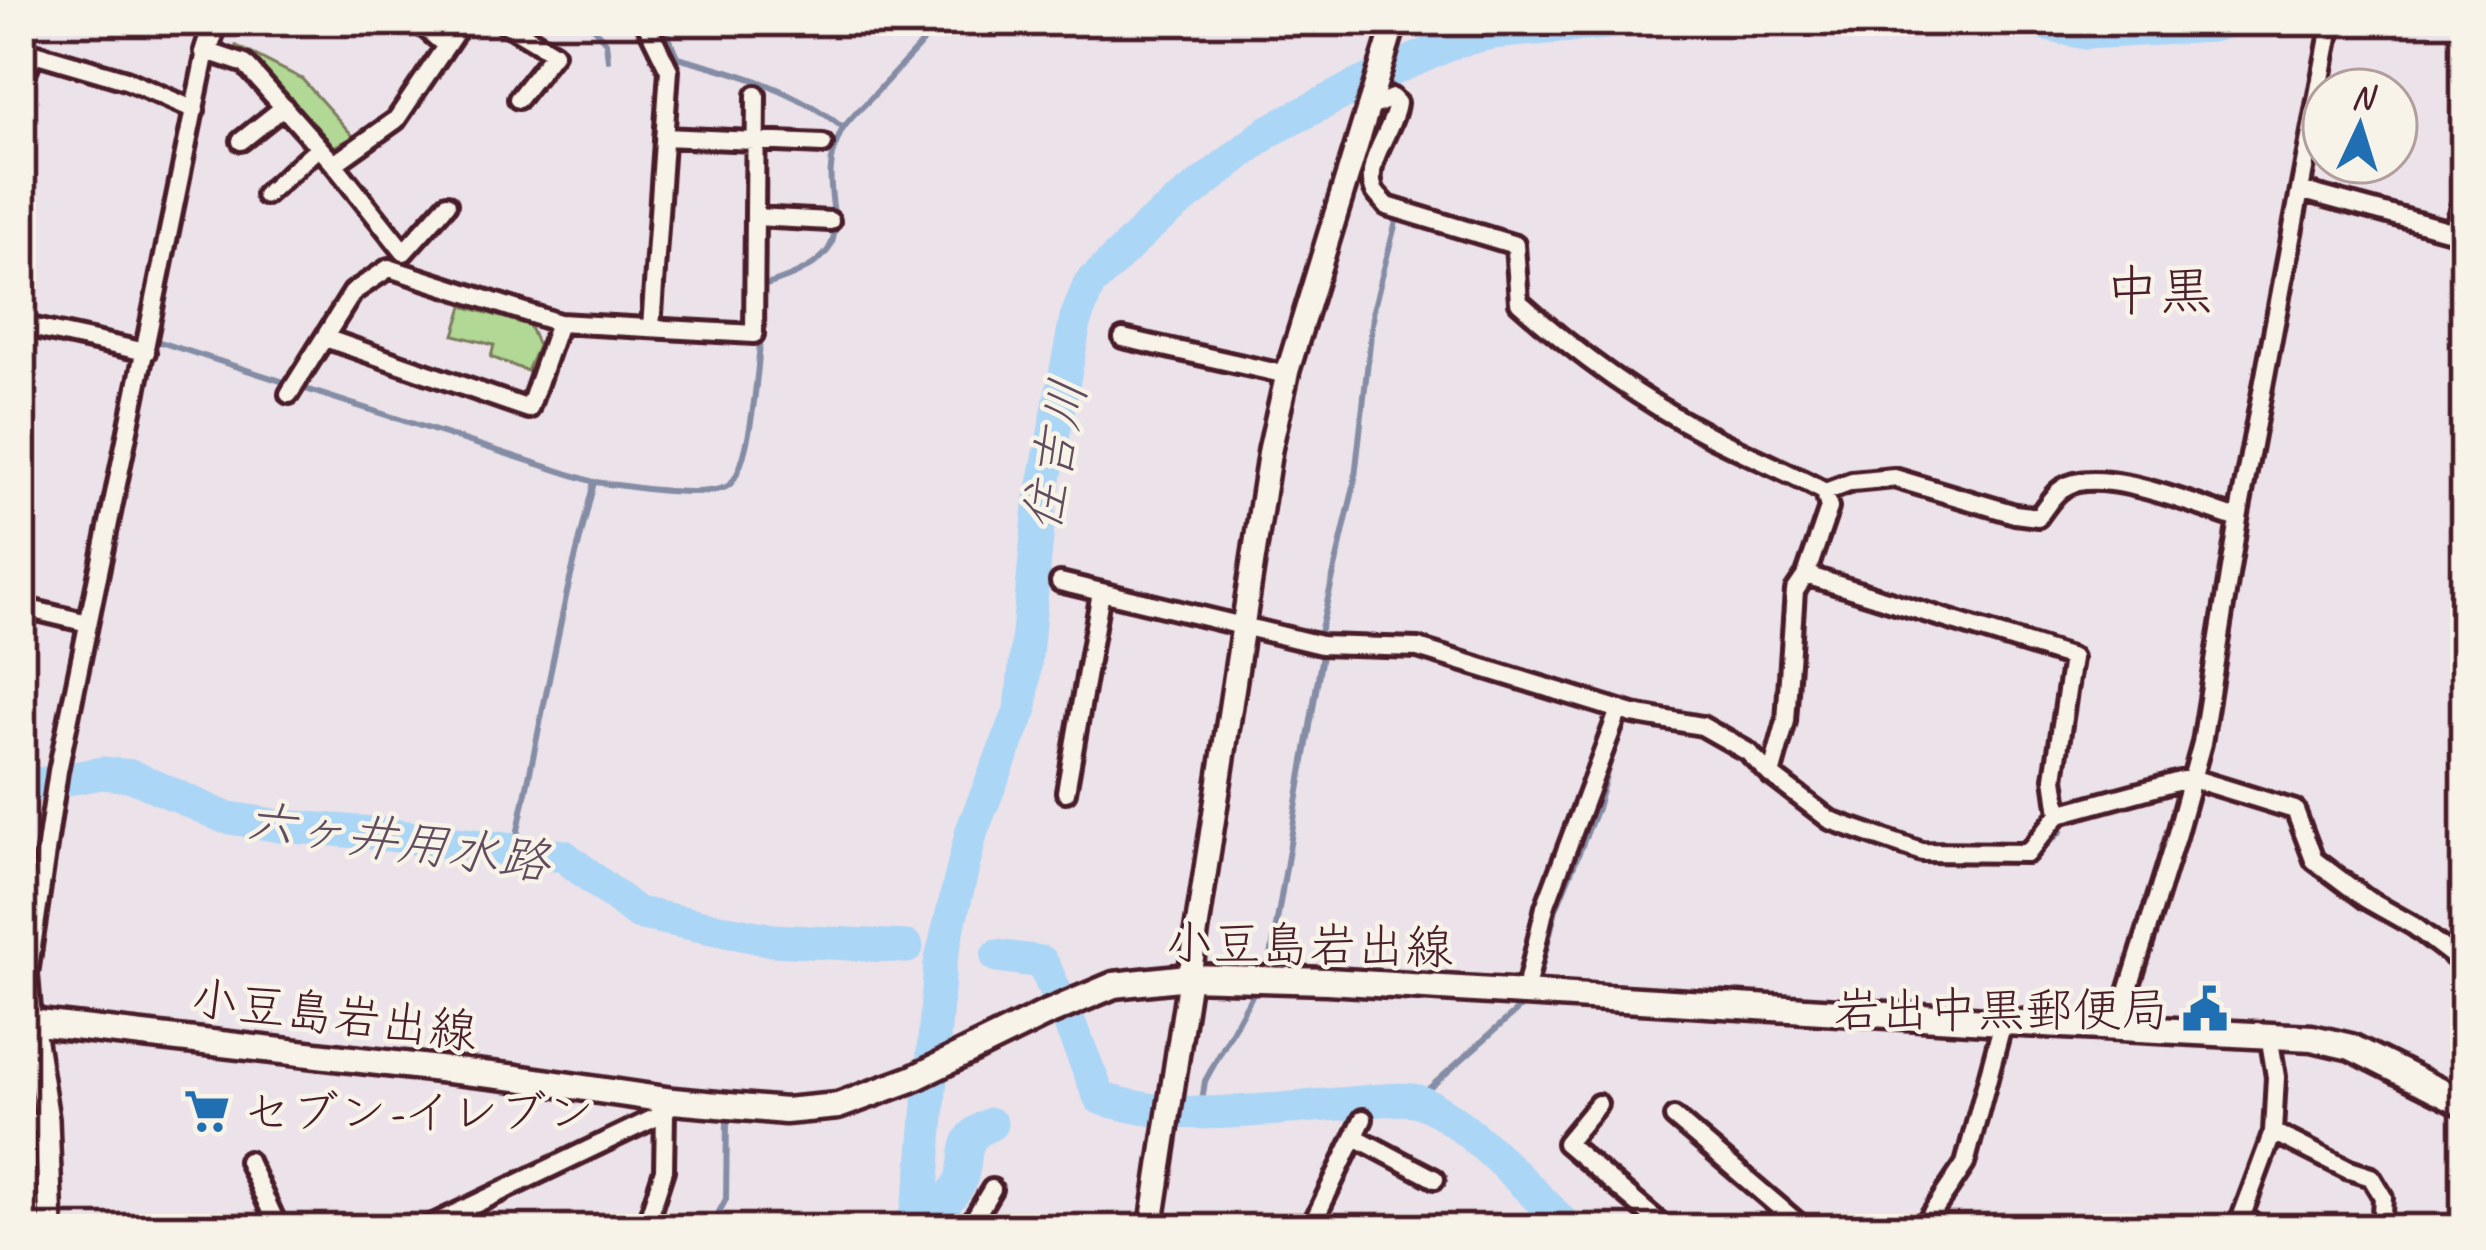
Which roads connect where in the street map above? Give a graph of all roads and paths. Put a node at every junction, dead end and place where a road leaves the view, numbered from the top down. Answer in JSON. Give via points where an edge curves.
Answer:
{"nodes":[{"id":1,"x":216,"y":21,"type":"edge"},
{"id":2,"x":417,"y":21,"type":"edge"},
{"id":3,"x":463,"y":21,"type":"edge"},
{"id":4,"x":501,"y":21,"type":"edge"},
{"id":5,"x":645,"y":21,"type":"edge"},
{"id":6,"x":1361,"y":21,"type":"edge"},
{"id":7,"x":2332,"y":21,"type":"edge"},
{"id":8,"x":1394,"y":26,"type":"edge"},
{"id":9,"x":446,"y":46,"type":"junction"},
{"id":10,"x":206,"y":51,"type":"junction"},
{"id":11,"x":21,"y":72,"type":"edge"},
{"id":12,"x":756,"y":95,"type":"dead end"},
{"id":13,"x":518,"y":100,"type":"dead end"},
{"id":14,"x":1370,"y":104,"type":"junction"},
{"id":15,"x":284,"y":107,"type":"junction"},
{"id":16,"x":195,"y":110,"type":"junction"},
{"id":17,"x":664,"y":137,"type":"junction"},
{"id":18,"x":241,"y":141,"type":"dead end"},
{"id":19,"x":756,"y":141,"type":"junction"},
{"id":20,"x":824,"y":144,"type":"dead end"},
{"id":21,"x":319,"y":147,"type":"junction"},
{"id":22,"x":334,"y":164,"type":"junction"},
{"id":23,"x":2300,"y":190,"type":"junction"},
{"id":24,"x":2465,"y":193,"type":"edge"},
{"id":25,"x":265,"y":195,"type":"dead end"},
{"id":26,"x":446,"y":204,"type":"dead end"},
{"id":27,"x":755,"y":217,"type":"junction"},
{"id":28,"x":830,"y":221,"type":"dead end"},
{"id":29,"x":2459,"y":233,"type":"edge"},
{"id":30,"x":559,"y":323,"type":"junction"},
{"id":31,"x":21,"y":325,"type":"edge"},
{"id":32,"x":651,"y":328,"type":"junction"},
{"id":33,"x":325,"y":338,"type":"junction"},
{"id":34,"x":1124,"y":338,"type":"dead end"},
{"id":35,"x":146,"y":352,"type":"junction"},
{"id":36,"x":1287,"y":375,"type":"junction"},
{"id":37,"x":290,"y":394,"type":"dead end"},
{"id":38,"x":1825,"y":492,"type":"junction"},
{"id":39,"x":2239,"y":519,"type":"junction"},
{"id":40,"x":1806,"y":575,"type":"junction"},
{"id":41,"x":1060,"y":582,"type":"dead end"},
{"id":42,"x":1101,"y":592,"type":"junction"},
{"id":43,"x":21,"y":607,"type":"edge"},
{"id":44,"x":88,"y":623,"type":"junction"},
{"id":45,"x":1241,"y":626,"type":"junction"},
{"id":46,"x":1619,"y":710,"type":"junction"},
{"id":47,"x":1771,"y":775,"type":"junction"},
{"id":48,"x":2192,"y":778,"type":"junction"},
{"id":49,"x":1066,"y":792,"type":"dead end"},
{"id":50,"x":2059,"y":814,"type":"junction"},
{"id":51,"x":2465,"y":965,"type":"edge"},
{"id":52,"x":1188,"y":977,"type":"junction"},
{"id":53,"x":1525,"y":993,"type":"junction"},
{"id":54,"x":26,"y":1021,"type":"edge"},
{"id":55,"x":2003,"y":1022,"type":"junction"},
{"id":56,"x":2117,"y":1027,"type":"junction"},
{"id":57,"x":2269,"y":1035,"type":"junction"},
{"id":58,"x":1598,"y":1104,"type":"dead end"},
{"id":59,"x":2465,"y":1105,"type":"edge"},
{"id":60,"x":669,"y":1107,"type":"junction"},
{"id":61,"x":1674,"y":1117,"type":"dead end"},
{"id":62,"x":1363,"y":1119,"type":"dead end"},
{"id":63,"x":21,"y":1123,"type":"edge"},
{"id":64,"x":47,"y":1123,"type":"junction"},
{"id":65,"x":2273,"y":1132,"type":"junction"},
{"id":66,"x":1354,"y":1137,"type":"junction"},
{"id":67,"x":248,"y":1161,"type":"dead end"},
{"id":68,"x":1435,"y":1180,"type":"dead end"},
{"id":69,"x":992,"y":1189,"type":"dead end"},
{"id":70,"x":1313,"y":1223,"type":"edge"},
{"id":71,"x":2239,"y":1223,"type":"edge"},
{"id":72,"x":51,"y":1229,"type":"edge"},
{"id":73,"x":279,"y":1229,"type":"edge"},
{"id":74,"x":423,"y":1229,"type":"edge"},
{"id":75,"x":645,"y":1229,"type":"edge"},
{"id":76,"x":968,"y":1229,"type":"edge"},
{"id":77,"x":1151,"y":1229,"type":"edge"},
{"id":78,"x":1333,"y":1229,"type":"edge"},
{"id":79,"x":1667,"y":1229,"type":"edge"},
{"id":80,"x":1805,"y":1229,"type":"edge"},
{"id":81,"x":1921,"y":1229,"type":"edge"},
{"id":82,"x":2264,"y":1229,"type":"edge"},
{"id":83,"x":2380,"y":1229,"type":"edge"}],
"edges":[{"from":1,"to":10,"type":"street"},
{"from":2,"to":9,"type":"street"},
{"from":3,"to":9,"type":"street"},
{"from":4,"to":13,"type":"street","via":[[554,53]]},
{"from":5,"to":17,"type":"street","via":[[669,70]]},
{"from":6,"to":8,"type":"street"},
{"from":7,"to":23,"type":"street"},
{"from":8,"to":14,"type":"street"},
{"from":9,"to":22,"type":"street","via":[[396,120]]},
{"from":10,"to":15,"type":"street","via":[[245,64]]},
{"from":10,"to":16,"type":"street"},
{"from":11,"to":16,"type":"street","via":[[34,53]]},
{"from":12,"to":19,"type":"street"},
{"from":14,"to":36,"type":"street"},
{"from":14,"to":38,"type":"street","via":[[1397,103],[1372,169],[1387,206],[1515,245],[1519,302],[1552,331],[1616,381]]},
{"from":15,"to":18,"type":"street"},
{"from":15,"to":21,"type":"street"},
{"from":16,"to":35,"type":"street"},
{"from":17,"to":19,"type":"street"},
{"from":17,"to":32,"type":"street"},
{"from":19,"to":20,"type":"street"},
{"from":19,"to":27,"type":"street"},
{"from":21,"to":22,"type":"street"},
{"from":21,"to":25,"type":"street"},
{"from":22,"to":26,"type":"street","via":[[404,252]]},
{"from":23,"to":29,"type":"street"},
{"from":23,"to":39,"type":"street"},
{"from":24,"to":29,"type":"street"},
{"from":27,"to":28,"type":"street"},
{"from":27,"to":32,"type":"street","via":[[754,334]]},
{"from":30,"to":32,"type":"street"},
{"from":30,"to":33,"type":"street","via":[[389,268],[353,292]]},
{"from":30,"to":33,"type":"street","via":[[529,409]]},
{"from":31,"to":35,"type":"street"},
{"from":33,"to":37,"type":"street"},
{"from":34,"to":36,"type":"street"},
{"from":35,"to":44,"type":"street"},
{"from":36,"to":45,"type":"street"},
{"from":38,"to":39,"type":"street","via":[[1894,478],[2038,517],[2062,488],[2120,483]]},
{"from":38,"to":40,"type":"street","via":[[1829,508]]},
{"from":39,"to":48,"type":"street"},
{"from":40,"to":47,"type":"street","via":[[1795,591],[1786,721]]},
{"from":40,"to":50,"type":"street","via":[[2072,658],[2054,778]]},
{"from":41,"to":42,"type":"street"},
{"from":42,"to":45,"type":"street"},
{"from":42,"to":49,"type":"street"},
{"from":43,"to":44,"type":"street"},
{"from":44,"to":54,"type":"street","via":[[58,771]]},
{"from":45,"to":46,"type":"street","via":[[1321,645],[1418,648]]},
{"from":45,"to":52,"type":"street"},
{"from":46,"to":47,"type":"street","via":[[1702,726]]},
{"from":46,"to":53,"type":"street","via":[[1545,907]]},
{"from":47,"to":50,"type":"street","via":[[1830,820],[1922,852],[2027,853]]},
{"from":48,"to":50,"type":"street"},
{"from":48,"to":51,"type":"street","via":[[2295,810],[2314,860]]},
{"from":48,"to":56,"type":"street"},
{"from":52,"to":53,"type":"main road","name":"小豆島岩出線"},
{"from":52,"to":60,"type":"main road","name":"小豆島岩出線","via":[[1114,986],[838,1106]]},
{"from":52,"to":77,"type":"street"},
{"from":53,"to":55,"type":"main road","name":"小豆島岩出線"},
{"from":54,"to":60,"type":"main road","name":"小豆島岩出線","via":[[517,1078]]},
{"from":54,"to":64,"type":"street"},
{"from":55,"to":56,"type":"main road","name":"小豆島岩出線"},
{"from":55,"to":81,"type":"street","via":[[1966,1164]]},
{"from":56,"to":57,"type":"main road","name":"小豆島岩出線"},
{"from":57,"to":59,"type":"main road","name":"小豆島岩出線","via":[[2351,1046]]},
{"from":57,"to":65,"type":"street"},
{"from":58,"to":79,"type":"street","via":[[1566,1143]]},
{"from":60,"to":74,"type":"street"},
{"from":60,"to":75,"type":"street","via":[[664,1170]]},
{"from":61,"to":80,"type":"street"},
{"from":62,"to":66,"type":"street"},
{"from":63,"to":64,"type":"street"},
{"from":64,"to":72,"type":"street"},
{"from":65,"to":71,"type":"street"},
{"from":65,"to":83,"type":"street","via":[[2371,1177],[2383,1197]]},
{"from":66,"to":68,"type":"street"},
{"from":66,"to":70,"type":"street"},
{"from":67,"to":73,"type":"street"},
{"from":69,"to":76,"type":"street"},
{"from":70,"to":78,"type":"street"},
{"from":71,"to":82,"type":"street"}]}
